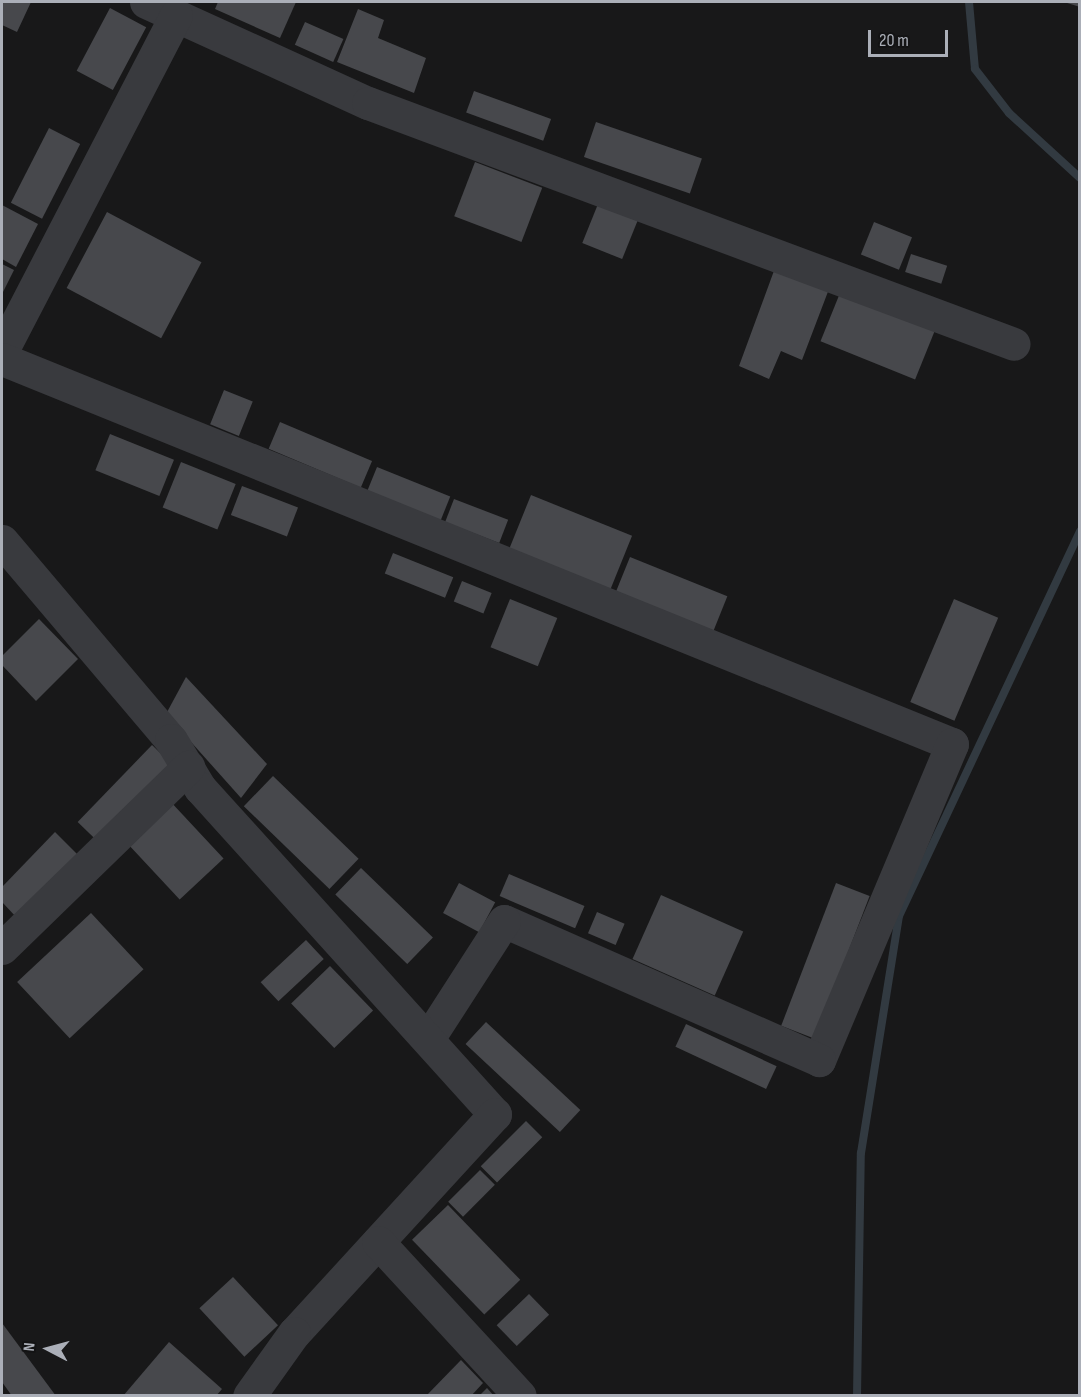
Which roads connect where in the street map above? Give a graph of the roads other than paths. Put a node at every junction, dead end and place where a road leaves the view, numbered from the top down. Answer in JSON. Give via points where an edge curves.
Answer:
{"nodes":[{"id":1,"x":146,"y":2,"type":"edge"},
{"id":2,"x":176,"y":15,"type":"junction"},
{"id":3,"x":1014,"y":344,"type":"dead end"},
{"id":4,"x":2,"y":351,"type":"edge"},
{"id":5,"x":2,"y":359,"type":"edge"},
{"id":6,"x":2,"y":541,"type":"edge"},
{"id":7,"x":188,"y":767,"type":"junction"},
{"id":8,"x":2,"y":948,"type":"edge"},
{"id":9,"x":428,"y":1040,"type":"junction"},
{"id":10,"x":378,"y":1242,"type":"junction"},
{"id":11,"x":249,"y":1395,"type":"edge"},
{"id":12,"x":520,"y":1395,"type":"edge"}],
"edges":[{"from":1,"to":2,"type":"street"},
{"from":2,"to":3,"type":"street","via":[[368,104]]},
{"from":2,"to":4,"type":"street"},
{"from":5,"to":9,"type":"street","via":[[952,744],[819,1060],[504,921]]},
{"from":6,"to":7,"type":"street","via":[[171,740]]},
{"from":7,"to":8,"type":"street"},
{"from":7,"to":9,"type":"street","via":[[200,788]]},
{"from":9,"to":10,"type":"street","via":[[495,1114]]},
{"from":10,"to":11,"type":"street","via":[[294,1333]]},
{"from":10,"to":12,"type":"street"}]}
